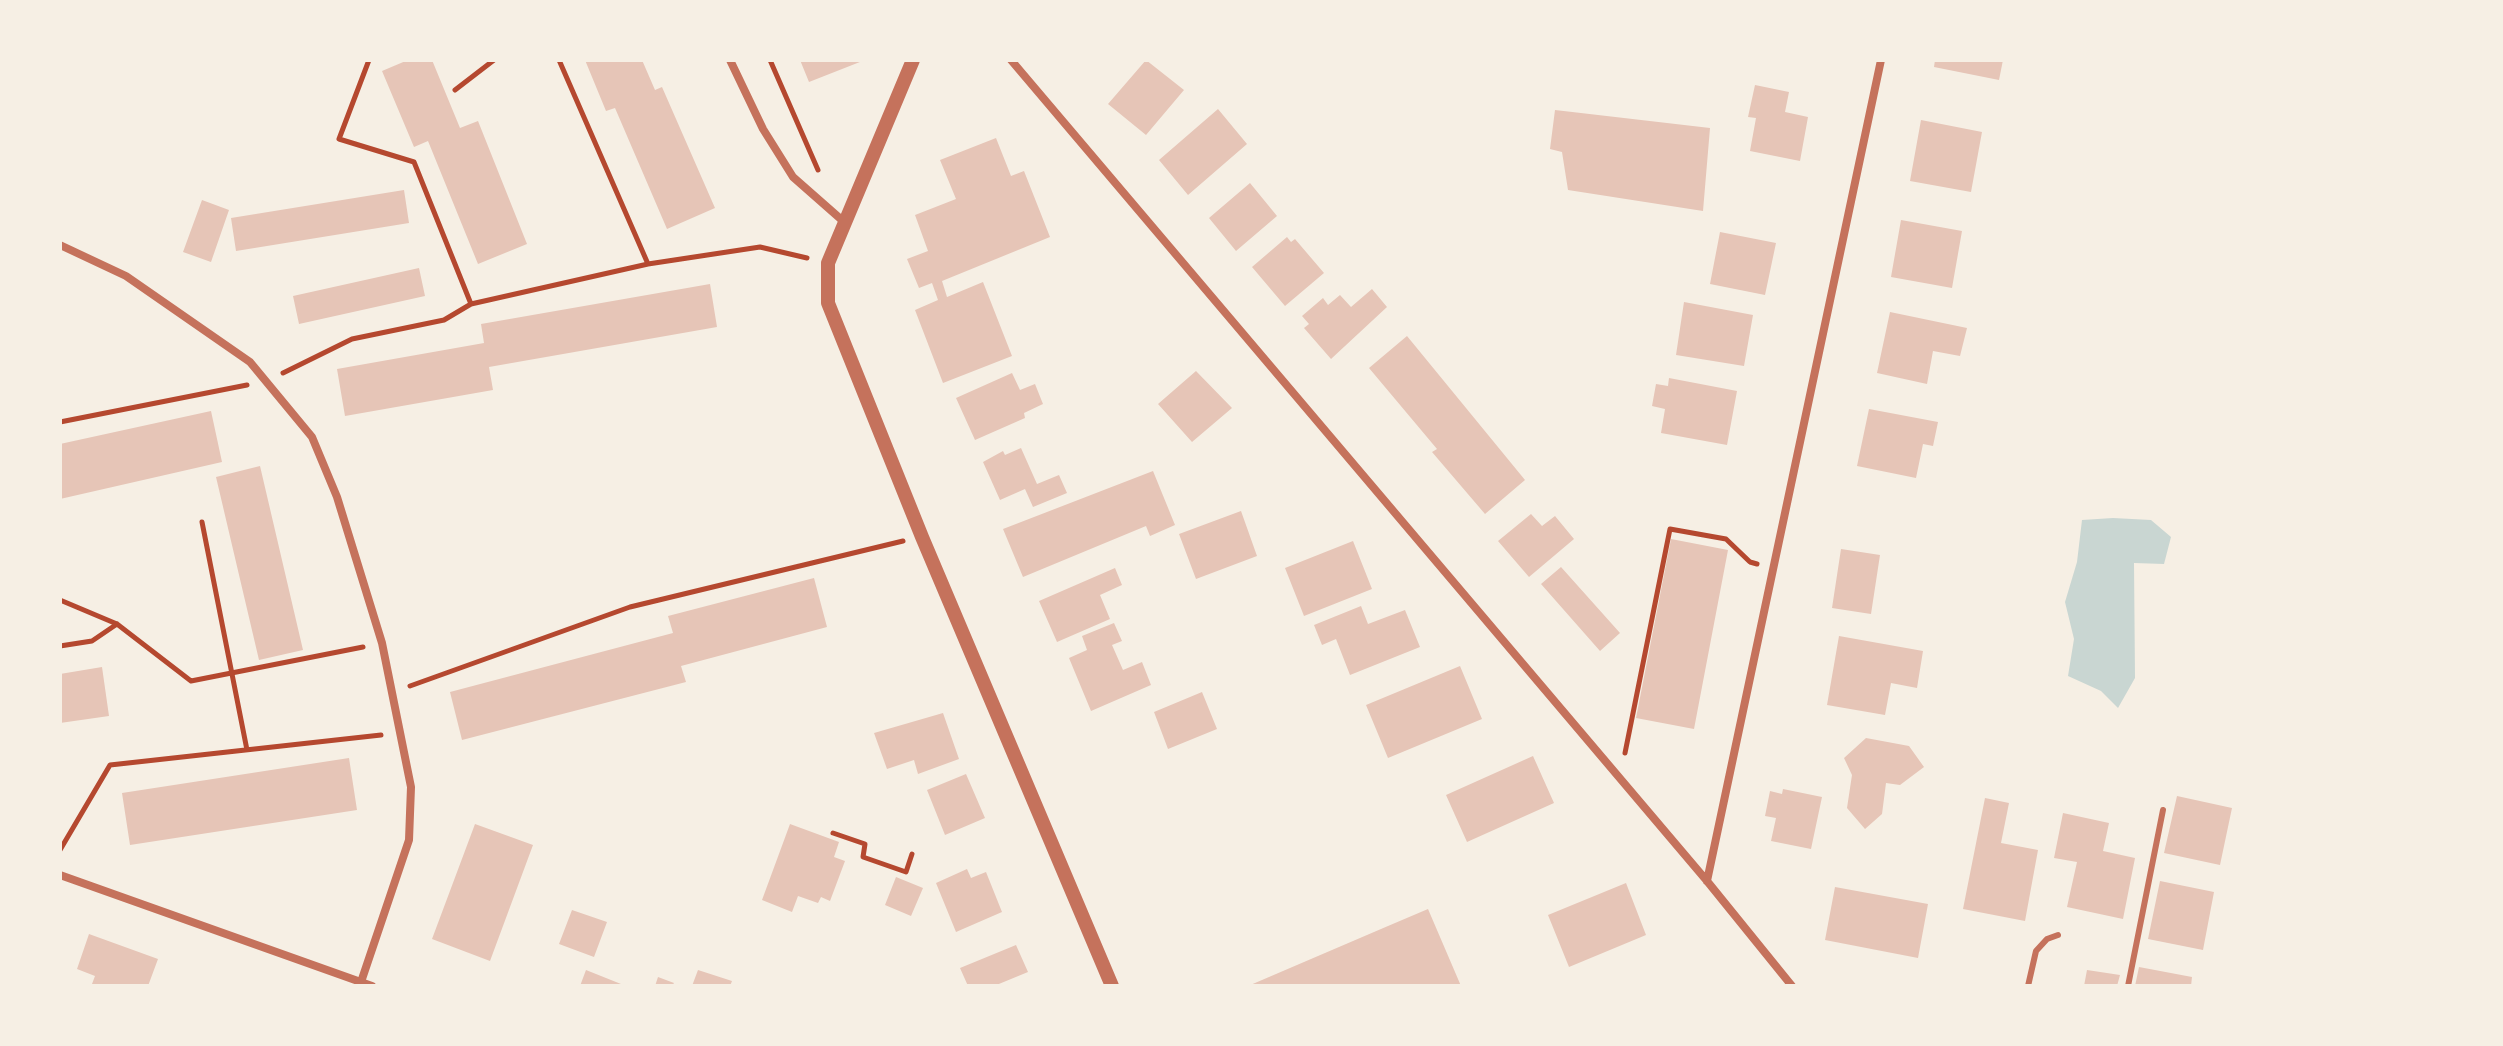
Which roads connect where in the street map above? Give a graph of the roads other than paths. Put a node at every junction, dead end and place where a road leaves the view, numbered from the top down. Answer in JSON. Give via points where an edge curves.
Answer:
{"nodes":[{"id":1,"x":730,"y":60,"type":"edge"},
{"id":2,"x":913,"y":60,"type":"edge"},
{"id":3,"x":1011,"y":60,"type":"edge"},
{"id":4,"x":1881,"y":60,"type":"edge"},
{"id":5,"x":843,"y":221,"type":"junction"},
{"id":6,"x":60,"y":245,"type":"edge"},
{"id":7,"x":2163,"y":810,"type":"dead end"},
{"id":8,"x":60,"y":875,"type":"edge"},
{"id":9,"x":1707,"y":881,"type":"junction"},
{"id":10,"x":2058,"y":935,"type":"dead end"},
{"id":11,"x":361,"y":982,"type":"junction"},
{"id":12,"x":372,"y":986,"type":"edge"},
{"id":13,"x":1112,"y":986,"type":"edge"},
{"id":14,"x":1792,"y":986,"type":"edge"},
{"id":15,"x":2028,"y":986,"type":"edge"},
{"id":16,"x":2128,"y":986,"type":"edge"}],
"edges":[{"from":1,"to":5,"type":"street","via":[[793,177]]},
{"from":2,"to":5,"type":"street"},
{"from":3,"to":9,"type":"street"},
{"from":4,"to":9,"type":"street"},
{"from":5,"to":13,"type":"street","via":[[828,263],[828,303]]},
{"from":6,"to":11,"type":"street","via":[[126,276],[250,362],[312,437],[337,497],[382,643],[411,787],[409,840]]},
{"from":7,"to":16,"type":"lane"},
{"from":8,"to":11,"type":"street"},
{"from":9,"to":14,"type":"street"},
{"from":10,"to":15,"type":"lane","via":[[2036,951]]},
{"from":11,"to":12,"type":"street"}]}
